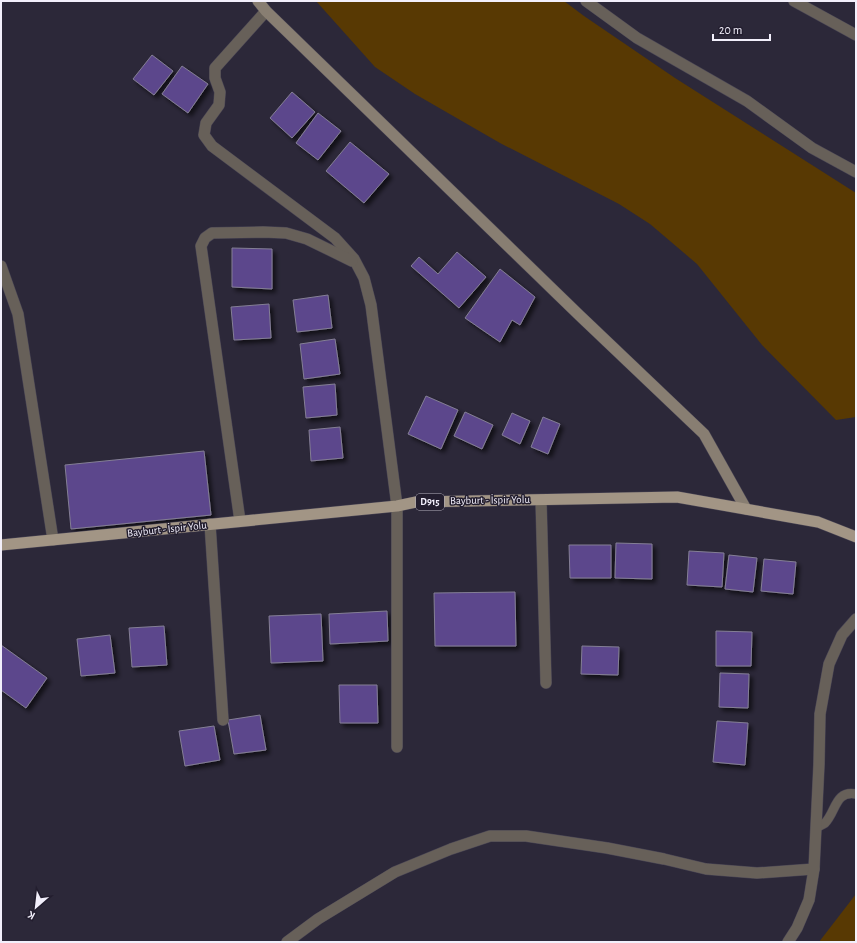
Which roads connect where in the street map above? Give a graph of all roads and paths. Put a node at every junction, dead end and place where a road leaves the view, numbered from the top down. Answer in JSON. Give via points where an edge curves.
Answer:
{"nodes":[{"id":1,"x":258,"y":1,"type":"edge"},
{"id":2,"x":586,"y":1,"type":"edge"},
{"id":3,"x":794,"y":1,"type":"edge"},
{"id":4,"x":266,"y":11,"type":"junction"},
{"id":5,"x":856,"y":35,"type":"edge"},
{"id":6,"x":856,"y":172,"type":"edge"},
{"id":7,"x":357,"y":263,"type":"junction"},
{"id":8,"x":1,"y":266,"type":"edge"},
{"id":9,"x":542,"y":500,"type":"junction"},
{"id":10,"x":397,"y":506,"type":"junction"},
{"id":11,"x":746,"y":509,"type":"junction"},
{"id":12,"x":240,"y":521,"type":"junction"},
{"id":13,"x":210,"y":524,"type":"junction"},
{"id":14,"x":856,"y":537,"type":"edge"},
{"id":15,"x":53,"y":540,"type":"junction"},
{"id":16,"x":1,"y":545,"type":"edge"},
{"id":17,"x":856,"y":618,"type":"edge"},
{"id":18,"x":546,"y":683,"type":"dead end"},
{"id":19,"x":222,"y":720,"type":"dead end"},
{"id":20,"x":397,"y":747,"type":"dead end"},
{"id":21,"x":856,"y":794,"type":"edge"},
{"id":22,"x":816,"y":828,"type":"junction"},
{"id":23,"x":814,"y":869,"type":"junction"},
{"id":24,"x":287,"y":942,"type":"edge"},
{"id":25,"x":788,"y":942,"type":"edge"}],
"edges":[{"from":1,"to":4,"type":"main road"},
{"from":2,"to":6,"type":"street","via":[[637,38],[747,102],[812,148]]},
{"from":3,"to":5,"type":"street"},
{"from":4,"to":7,"type":"street","via":[[215,68],[215,78],[220,92],[219,105],[206,122],[204,135],[212,146],[335,238]]},
{"from":4,"to":11,"type":"main road","via":[[704,434]]},
{"from":7,"to":10,"type":"street","via":[[372,305]]},
{"from":7,"to":12,"type":"street","via":[[307,239],[286,233],[212,233],[205,238],[202,246]]},
{"from":8,"to":15,"type":"street","via":[[18,314]]},
{"from":9,"to":10,"type":"main road","name":"Bayburt - İspir Yolu","number":"D915","via":[[416,502]]},
{"from":9,"to":11,"type":"main road","name":"Bayburt - İspir Yolu","number":"D915","via":[[677,497]]},
{"from":9,"to":18,"type":"street"},
{"from":10,"to":12,"type":"main road","name":"Bayburt - İspir Yolu","number":"D915"},
{"from":10,"to":20,"type":"street"},
{"from":11,"to":14,"type":"main road","name":"Bayburt - İspir Yolu","number":"D915","via":[[818,522]]},
{"from":12,"to":13,"type":"main road","name":"Bayburt - İspir Yolu","number":"D915"},
{"from":13,"to":15,"type":"main road","name":"Bayburt - İspir Yolu","number":"D915"},
{"from":13,"to":19,"type":"street"},
{"from":15,"to":16,"type":"main road","name":"Bayburt - İspir Yolu","number":"D915"},
{"from":17,"to":22,"type":"street","via":[[842,634],[829,664],[820,714]]},
{"from":21,"to":22,"type":"lane","via":[[846,794],[841,798],[829,819],[824,825]]},
{"from":22,"to":23,"type":"street"},
{"from":23,"to":24,"type":"street","via":[[757,873],[706,869],[592,846],[526,836],[490,836],[395,872],[318,919]]},
{"from":23,"to":25,"type":"street","via":[[809,900]]}]}
